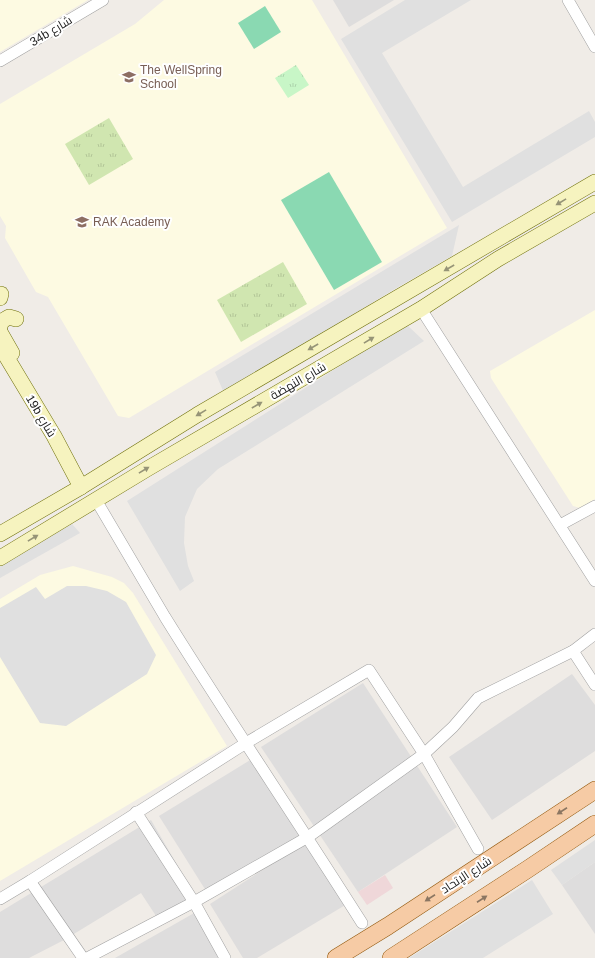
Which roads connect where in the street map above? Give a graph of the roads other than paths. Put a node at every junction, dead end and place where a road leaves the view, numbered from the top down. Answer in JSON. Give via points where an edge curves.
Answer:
{"nodes":[{"id":1,"x":103,"y":0,"type":"edge"},
{"id":2,"x":568,"y":0,"type":"edge"},
{"id":3,"x":595,"y":47,"type":"edge"},
{"id":4,"x":0,"y":61,"type":"edge"},
{"id":5,"x":595,"y":182,"type":"edge"},
{"id":6,"x":595,"y":203,"type":"edge"},
{"id":7,"x":530,"y":220,"type":"junction"},
{"id":8,"x":498,"y":259,"type":"junction"},
{"id":9,"x":421,"y":309,"type":"junction"},
{"id":10,"x":16,"y":319,"type":"dead end"},
{"id":11,"x":0,"y":326,"type":"edge"},
{"id":12,"x":0,"y":332,"type":"edge"},
{"id":13,"x":0,"y":346,"type":"edge"},
{"id":14,"x":54,"y":436,"type":"junction"},
{"id":15,"x":81,"y":486,"type":"junction"},
{"id":16,"x":96,"y":500,"type":"junction"},
{"id":17,"x":595,"y":506,"type":"edge"},
{"id":18,"x":560,"y":525,"type":"junction"},
{"id":19,"x":0,"y":534,"type":"edge"},
{"id":20,"x":0,"y":558,"type":"edge"},
{"id":21,"x":595,"y":581,"type":"edge"},
{"id":22,"x":595,"y":634,"type":"edge"},
{"id":23,"x":573,"y":651,"type":"junction"},
{"id":24,"x":595,"y":685,"type":"edge"},
{"id":25,"x":246,"y":743,"type":"junction"},
{"id":26,"x":424,"y":754,"type":"junction"},
{"id":27,"x":595,"y":790,"type":"edge"},
{"id":28,"x":136,"y":812,"type":"junction"},
{"id":29,"x":595,"y":824,"type":"edge"},
{"id":30,"x":308,"y":837,"type":"junction"},
{"id":31,"x":478,"y":849,"type":"dead end"},
{"id":32,"x":30,"y":881,"type":"junction"},
{"id":33,"x":0,"y":899,"type":"edge"},
{"id":34,"x":194,"y":902,"type":"junction"},
{"id":35,"x":362,"y":923,"type":"dead end"},
{"id":36,"x":83,"y":958,"type":"edge"},
{"id":37,"x":87,"y":958,"type":"edge"},
{"id":38,"x":224,"y":958,"type":"edge"},
{"id":39,"x":336,"y":958,"type":"edge"},
{"id":40,"x":391,"y":958,"type":"edge"}],
"edges":[{"from":1,"to":4,"type":"street","name":"34b شارع"},
{"from":2,"to":3,"type":"street"},
{"from":5,"to":7,"type":"main road","name":"شارع النهضة","one_way":true},
{"from":6,"to":8,"type":"main road","name":"شارع النهضة"},
{"from":7,"to":8,"type":"main road","via":[[539,226],[538,232]]},
{"from":7,"to":15,"type":"main road","name":"شارع النهضة","one_way":true},
{"from":8,"to":9,"type":"main road","name":"شارع النهضة"},
{"from":16,"to":9,"type":"main road","name":"شارع النهضة","one_way":true},
{"from":9,"to":18,"type":"street"},
{"from":10,"to":11,"type":"main road","via":[[2,321]]},
{"from":12,"to":14,"type":"main road","via":[[54,423]]},
{"from":13,"to":14,"type":"main road","name":"19b شارع"},
{"from":14,"to":15,"type":"main road","name":"19b شارع"},
{"from":15,"to":19,"type":"main road","name":"شارع النهضة"},
{"from":20,"to":16,"type":"main road","name":"شارع النهضة","one_way":true},
{"from":16,"to":25,"type":"street","via":[[165,617]]},
{"from":17,"to":18,"type":"street"},
{"from":18,"to":21,"type":"street"},
{"from":22,"to":23,"type":"street"},
{"from":23,"to":24,"type":"street"},
{"from":23,"to":26,"type":"street","via":[[478,698],[453,727]]},
{"from":25,"to":26,"type":"street","via":[[369,670]]},
{"from":25,"to":28,"type":"street"},
{"from":25,"to":30,"type":"street"},
{"from":26,"to":30,"type":"street"},
{"from":26,"to":31,"type":"street"},
{"from":27,"to":39,"type":"main road","name":"شارع الإتحاد","one_way":true},
{"from":28,"to":32,"type":"street"},
{"from":28,"to":34,"type":"street"},
{"from":40,"to":29,"type":"main road","one_way":true},
{"from":30,"to":34,"type":"street"},
{"from":30,"to":35,"type":"street"},
{"from":32,"to":33,"type":"street"},
{"from":32,"to":36,"type":"street"},
{"from":34,"to":37,"type":"street"},
{"from":34,"to":38,"type":"street"}]}
